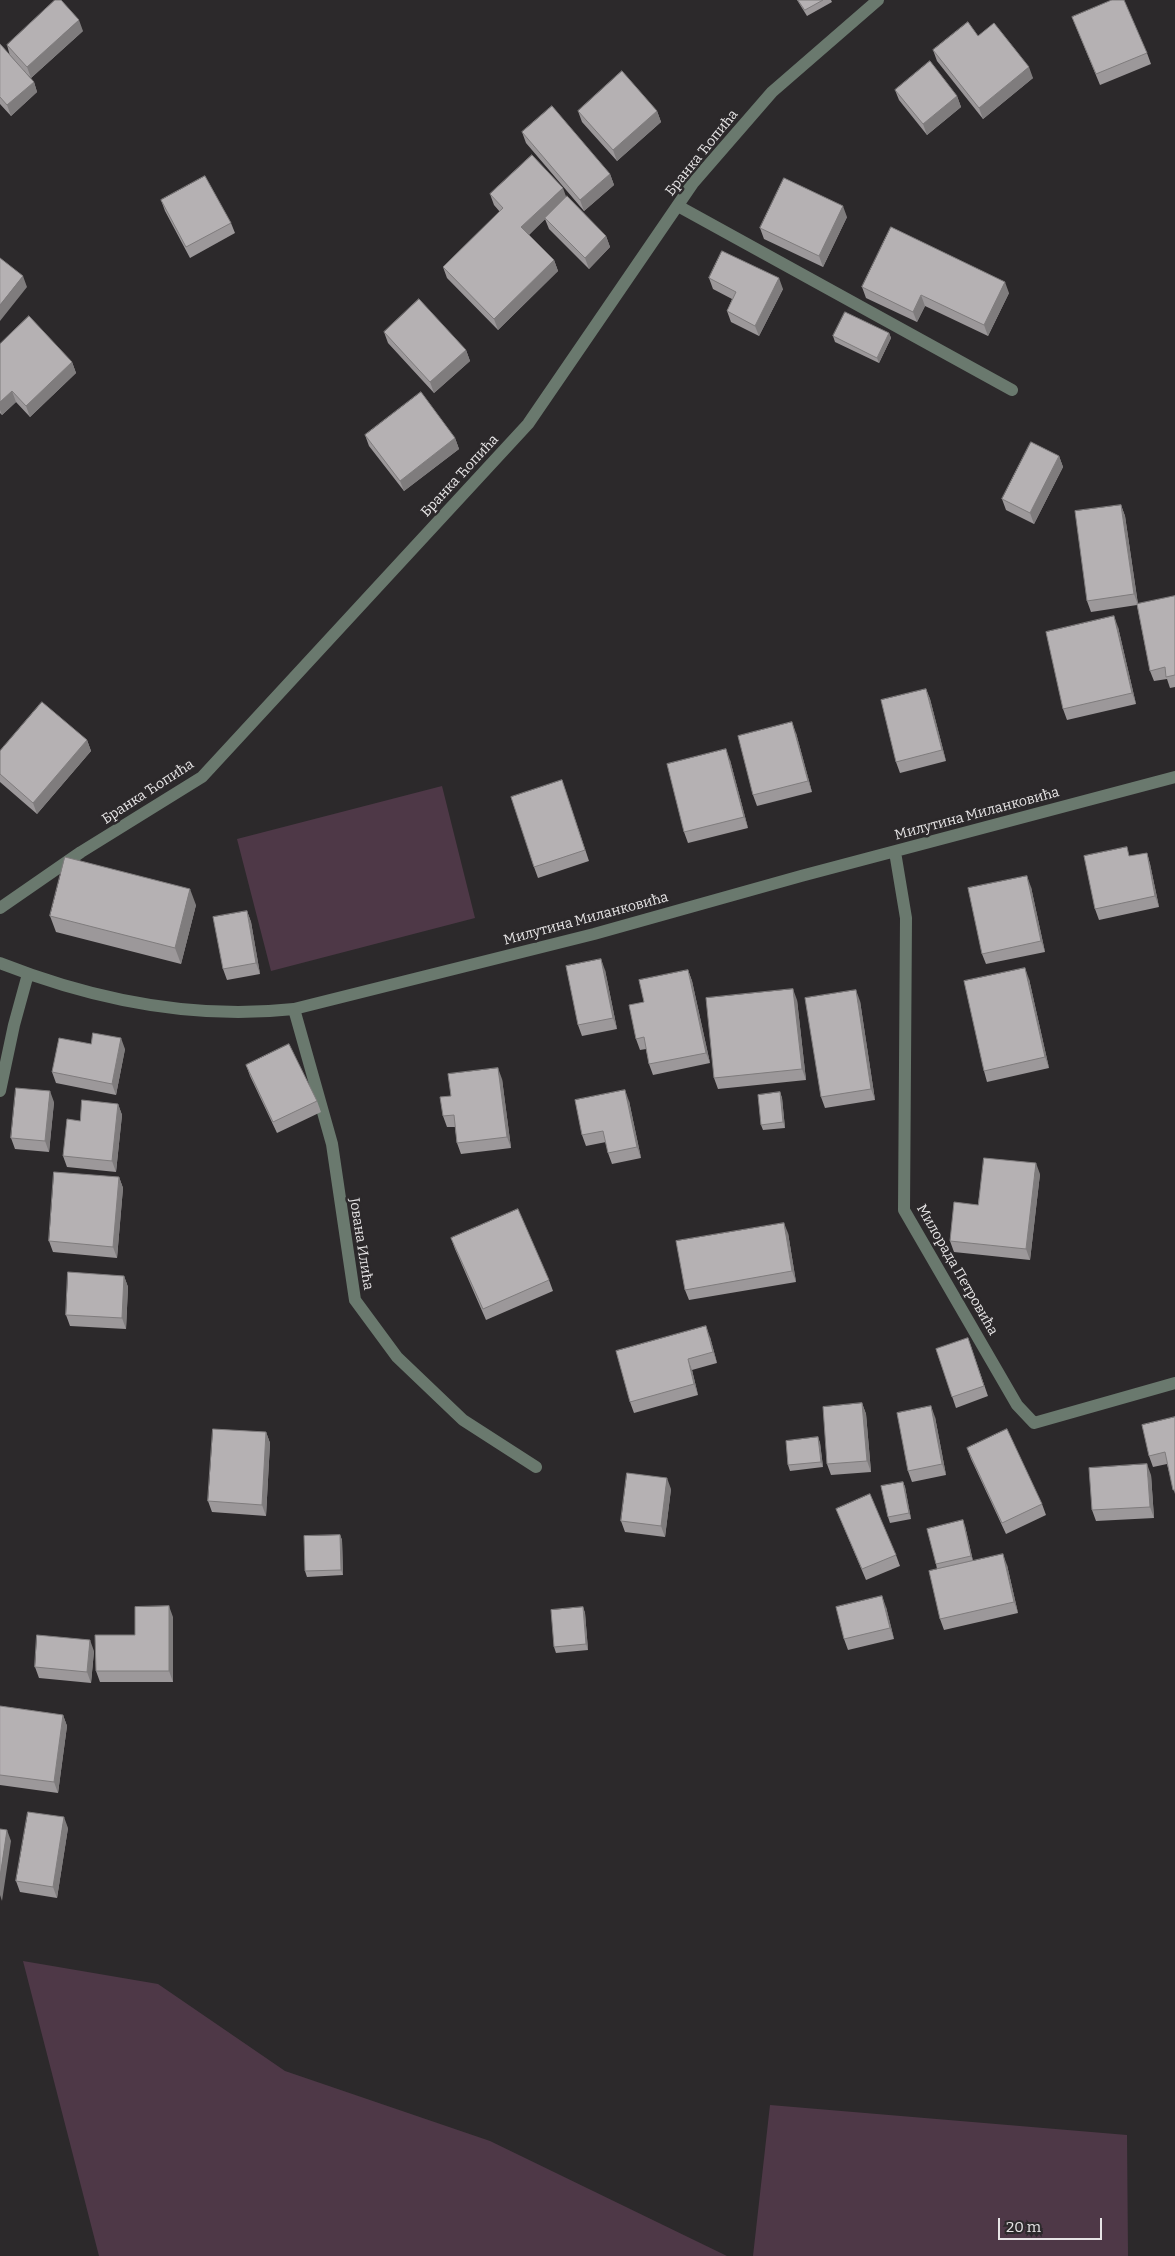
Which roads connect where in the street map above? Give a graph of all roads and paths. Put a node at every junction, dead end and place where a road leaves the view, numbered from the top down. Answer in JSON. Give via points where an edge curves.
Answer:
{"nodes":[{"id":1,"x":878,"y":0,"type":"edge"},
{"id":2,"x":678,"y":206,"type":"junction"},
{"id":3,"x":1012,"y":390,"type":"dead end"},
{"id":4,"x":1175,"y":777,"type":"edge"},
{"id":5,"x":895,"y":852,"type":"junction"},
{"id":6,"x":0,"y":908,"type":"edge"},
{"id":7,"x":0,"y":963,"type":"edge"},
{"id":8,"x":28,"y":974,"type":"junction"},
{"id":9,"x":294,"y":1009,"type":"junction"},
{"id":10,"x":0,"y":1091,"type":"edge"},
{"id":11,"x":1175,"y":1383,"type":"edge"},
{"id":12,"x":536,"y":1467,"type":"dead end"}],
"edges":[{"from":1,"to":2,"type":"street","name":"Бранка Ћопића","via":[[772,92],[693,183]]},
{"from":2,"to":3,"type":"street"},
{"from":2,"to":6,"type":"street","name":"Бранка Ћопића","via":[[528,424],[202,777],[81,852]]},
{"from":4,"to":5,"type":"street","name":"Милутина Миланковића"},
{"from":5,"to":9,"type":"street","name":"Милутина Миланковића","via":[[585,936]]},
{"from":5,"to":11,"type":"street","name":"Милорада Петровића","via":[[906,918],[904,1210],[1018,1405],[1034,1423]]},
{"from":7,"to":8,"type":"street","name":"Милутина Миланковића"},
{"from":8,"to":9,"type":"street","name":"Милутина Миланковића","via":[[91,993],[160,1007],[225,1013]]},
{"from":8,"to":10,"type":"street"},
{"from":9,"to":12,"type":"street","name":"Јована Илића","via":[[332,1144],[355,1300],[397,1357],[463,1420]]}]}
